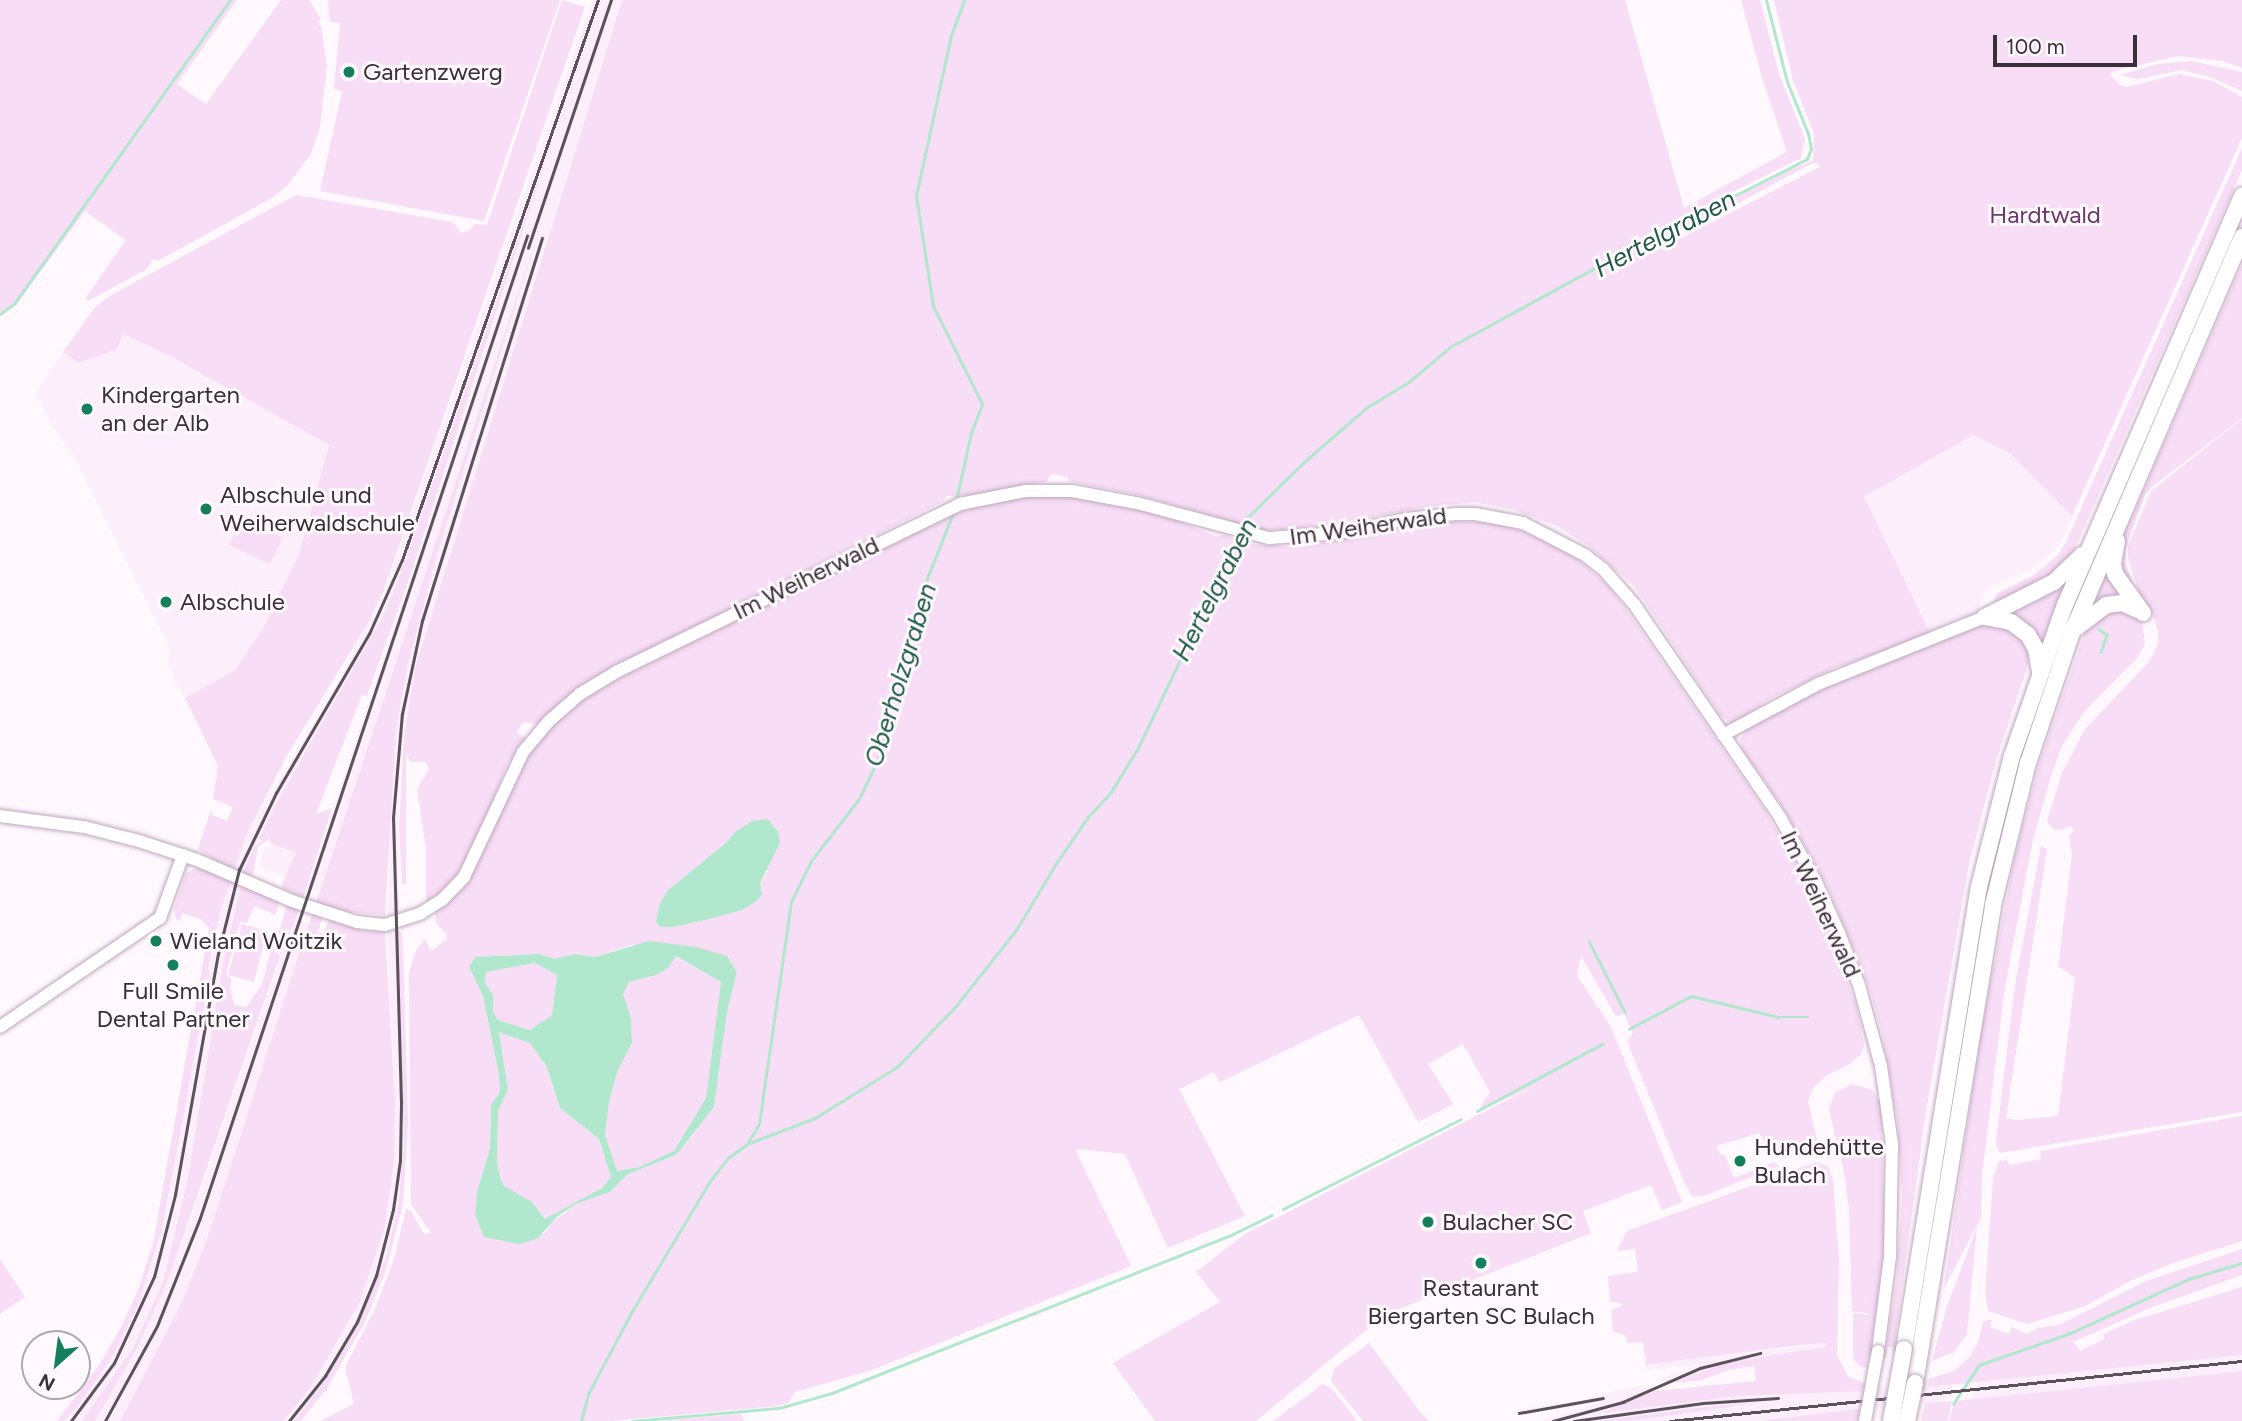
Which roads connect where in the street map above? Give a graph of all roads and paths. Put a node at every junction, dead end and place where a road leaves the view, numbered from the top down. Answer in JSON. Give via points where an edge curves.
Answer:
{"nodes":[{"id":1,"x":2242,"y":196,"type":"edge"},
{"id":2,"x":2242,"y":237,"type":"edge"},
{"id":3,"x":2117,"y":523,"type":"junction"},
{"id":4,"x":2088,"y":549,"type":"junction"},
{"id":5,"x":1985,"y":617,"type":"junction"},
{"id":6,"x":2071,"y":632,"type":"junction"},
{"id":7,"x":2040,"y":672,"type":"junction"},
{"id":8,"x":1723,"y":735,"type":"junction"},
{"id":9,"x":0,"y":816,"type":"edge"},
{"id":10,"x":183,"y":855,"type":"junction"},
{"id":11,"x":0,"y":1027,"type":"edge"},
{"id":12,"x":1915,"y":1382,"type":"junction"},
{"id":13,"x":1865,"y":1421,"type":"edge"},
{"id":14,"x":1891,"y":1421,"type":"edge"},
{"id":15,"x":1907,"y":1421,"type":"edge"},
{"id":16,"x":1914,"y":1421,"type":"edge"}],
"edges":[{"from":1,"to":4,"type":"highway"},
{"from":2,"to":3,"type":"highway"},
{"from":3,"to":6,"type":"highway"},
{"from":3,"to":6,"type":"highway","via":[[2115,574],[2143,613],[2122,603],[2106,606]]},
{"from":4,"to":5,"type":"highway","via":[[2054,582]]},
{"from":4,"to":7,"type":"highway"},
{"from":5,"to":7,"type":"highway","via":[[2011,622],[2028,635]]},
{"from":5,"to":8,"type":"street","via":[[1818,684]]},
{"from":6,"to":12,"type":"highway","via":[[2028,763],[1993,905]]},
{"from":7,"to":14,"type":"highway","bridge":true,"via":[[2012,756],[1979,887]]},
{"from":8,"to":10,"type":"street","name":"Im Weiherwald","via":[[1621,587],[1585,555],[1544,532],[1504,518],[1475,514],[1406,519],[1297,538],[1241,532],[1137,503],[1072,491],[995,494],[951,507],[618,671],[574,699],[523,752],[464,877],[442,900],[408,919],[378,926],[357,922]]},
{"from":8,"to":13,"type":"street","name":"Im Weiherwald","bridge":true,"via":[[1800,852],[1859,985],[1881,1066],[1892,1144],[1893,1223]]},
{"from":9,"to":10,"type":"street","name":"Im Weiherwald","via":[[84,827]]},
{"from":10,"to":11,"type":"street","via":[[161,916]]},
{"from":12,"to":15,"type":"highway","bridge":true},
{"from":12,"to":16,"type":"highway","bridge":true}]}
